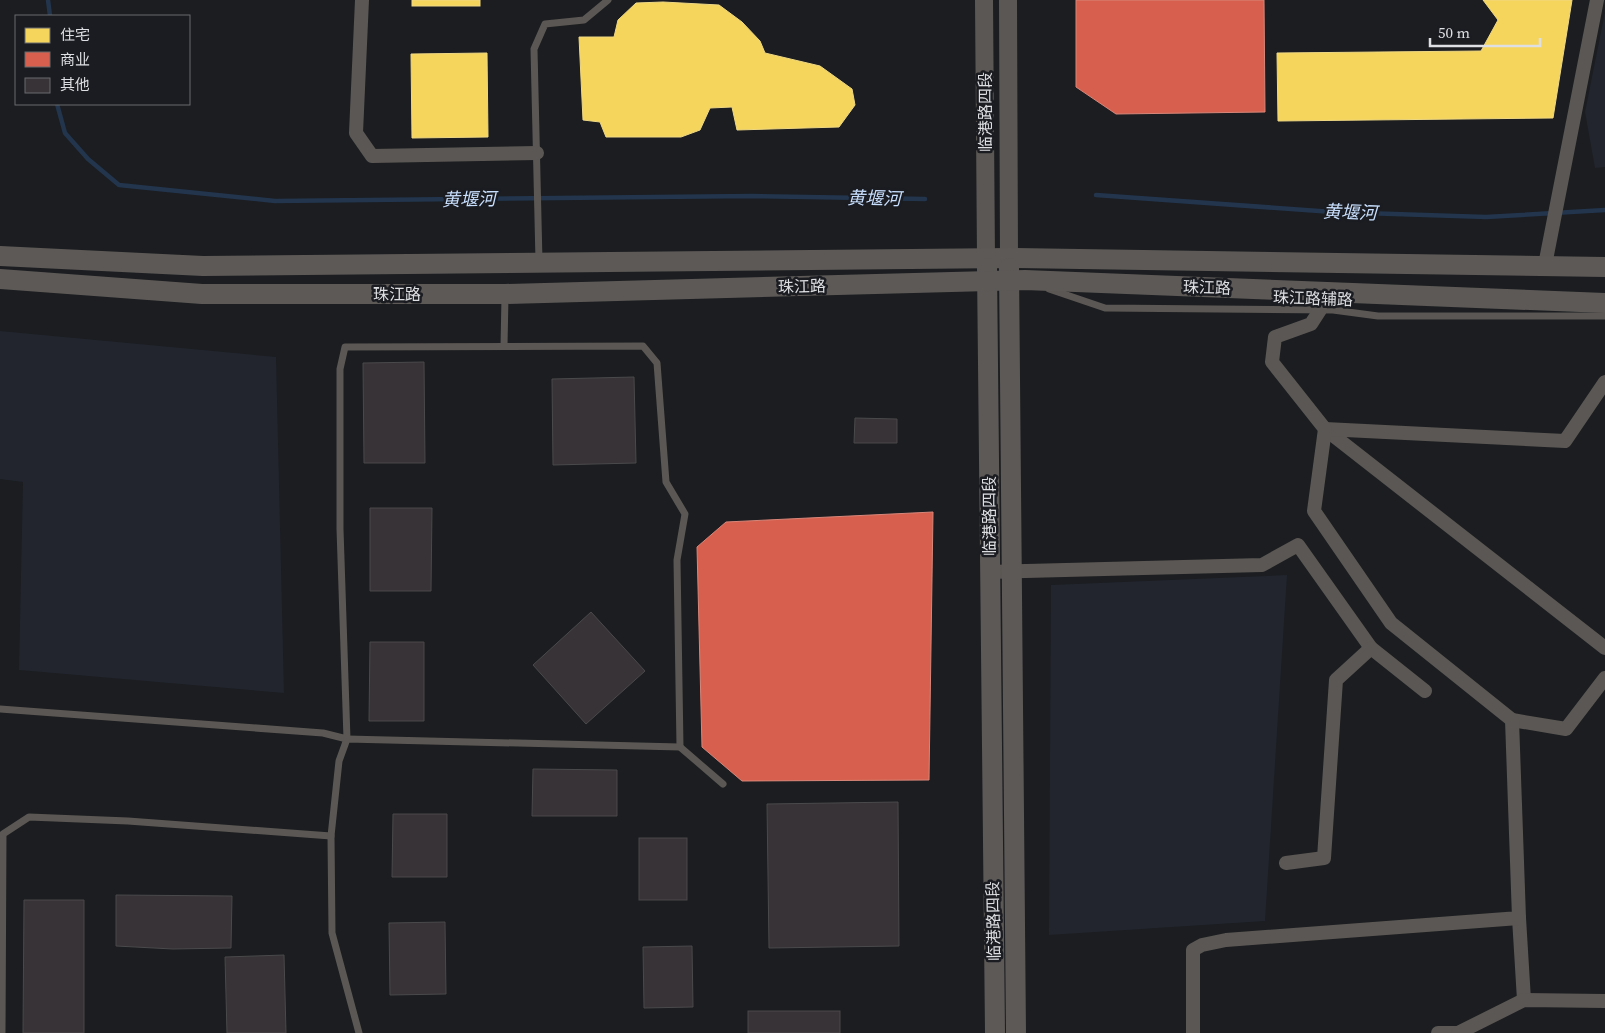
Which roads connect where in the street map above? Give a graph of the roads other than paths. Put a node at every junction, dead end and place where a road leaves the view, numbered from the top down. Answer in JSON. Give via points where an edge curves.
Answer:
{"nodes":[{"id":1,"x":362,"y":0,"type":"edge"},
{"id":2,"x":608,"y":0,"type":"edge"},
{"id":3,"x":984,"y":0,"type":"edge"},
{"id":4,"x":1008,"y":0,"type":"edge"},
{"id":5,"x":1597,"y":0,"type":"edge"},
{"id":6,"x":537,"y":153,"type":"junction"},
{"id":7,"x":0,"y":256,"type":"edge"},
{"id":8,"x":1009,"y":258,"type":"junction"},
{"id":9,"x":986,"y":259,"type":"junction"},
{"id":10,"x":539,"y":262,"type":"junction"},
{"id":11,"x":1545,"y":265,"type":"junction"},
{"id":12,"x":1605,"y":267,"type":"edge"},
{"id":13,"x":0,"y":278,"type":"edge"},
{"id":14,"x":1017,"y":281,"type":"junction"},
{"id":15,"x":988,"y":282,"type":"junction"},
{"id":16,"x":505,"y":294,"type":"junction"},
{"id":17,"x":1605,"y":303,"type":"edge"},
{"id":18,"x":1320,"y":310,"type":"junction"},
{"id":19,"x":1605,"y":316,"type":"edge"},
{"id":20,"x":504,"y":346,"type":"junction"},
{"id":21,"x":1605,"y":382,"type":"edge"},
{"id":22,"x":1325,"y":429,"type":"junction"},
{"id":23,"x":989,"y":572,"type":"junction"},
{"id":24,"x":1012,"y":572,"type":"junction"},
{"id":25,"x":1371,"y":648,"type":"junction"},
{"id":26,"x":1605,"y":648,"type":"edge"},
{"id":27,"x":1605,"y":678,"type":"edge"},
{"id":28,"x":1425,"y":691,"type":"dead end"},
{"id":29,"x":0,"y":709,"type":"edge"},
{"id":30,"x":1512,"y":720,"type":"junction"},
{"id":31,"x":347,"y":739,"type":"junction"},
{"id":32,"x":680,"y":747,"type":"junction"},
{"id":33,"x":723,"y":784,"type":"dead end"},
{"id":34,"x":331,"y":836,"type":"junction"},
{"id":35,"x":1286,"y":863,"type":"dead end"},
{"id":36,"x":1519,"y":918,"type":"junction"},
{"id":37,"x":1524,"y":1000,"type":"junction"},
{"id":38,"x":1605,"y":1001,"type":"edge"},
{"id":39,"x":2,"y":1033,"type":"edge"},
{"id":40,"x":359,"y":1033,"type":"edge"},
{"id":41,"x":995,"y":1033,"type":"edge"},
{"id":42,"x":1016,"y":1033,"type":"edge"},
{"id":43,"x":1193,"y":1033,"type":"edge"},
{"id":44,"x":1438,"y":1033,"type":"edge"},
{"id":45,"x":1458,"y":1033,"type":"edge"}],
"edges":[{"from":1,"to":6,"type":"street","via":[[356,133],[372,156]]},
{"from":2,"to":6,"type":"lane","via":[[584,20],[545,24],[534,49]]},
{"from":3,"to":9,"type":"street","name":"临港路四段"},
{"from":4,"to":8,"type":"street","name":"临港路四段"},
{"from":5,"to":11,"type":"street"},
{"from":6,"to":10,"type":"lane"},
{"from":7,"to":10,"type":"main road","name":"珠江路","via":[[203,266]]},
{"from":8,"to":9,"type":"main road","name":"珠江路"},
{"from":8,"to":11,"type":"main road","name":"珠江路"},
{"from":8,"to":14,"type":"main road","name":"临港路四段"},
{"from":9,"to":10,"type":"main road","name":"珠江路"},
{"from":9,"to":15,"type":"main road","name":"临港路四段"},
{"from":11,"to":12,"type":"main road","name":"珠江路"},
{"from":13,"to":16,"type":"main road","name":"珠江路","via":[[202,294]]},
{"from":14,"to":15,"type":"main road","name":"珠江路"},
{"from":14,"to":17,"type":"main road","name":"珠江路"},
{"from":14,"to":18,"type":"lane","name":"珠江路辅路","via":[[1105,308]]},
{"from":14,"to":24,"type":"main road","name":"临港路四段"},
{"from":15,"to":16,"type":"main road","name":"珠江路"},
{"from":15,"to":23,"type":"main road","name":"临港路四段"},
{"from":16,"to":20,"type":"lane"},
{"from":18,"to":19,"type":"lane","name":"珠江路辅路","via":[[1378,316]]},
{"from":18,"to":22,"type":"street","via":[[1311,324],[1275,337],[1272,362]]},
{"from":20,"to":31,"type":"lane","via":[[345,347],[340,369],[340,529]]},
{"from":20,"to":32,"type":"lane","via":[[643,346],[657,363],[666,482],[685,514],[677,560]]},
{"from":21,"to":22,"type":"street","via":[[1565,441]]},
{"from":22,"to":26,"type":"street"},
{"from":22,"to":30,"type":"street","via":[[1314,511],[1391,623]]},
{"from":23,"to":24,"type":"street"},
{"from":23,"to":41,"type":"main road","name":"临港路四段"},
{"from":24,"to":25,"type":"street","via":[[1262,565],[1298,546]]},
{"from":24,"to":42,"type":"main road","name":"临港路四段"},
{"from":25,"to":28,"type":"street"},
{"from":25,"to":35,"type":"street","via":[[1336,680],[1324,858]]},
{"from":27,"to":30,"type":"street","via":[[1566,729]]},
{"from":29,"to":31,"type":"lane","via":[[323,733]]},
{"from":30,"to":36,"type":"street"},
{"from":31,"to":32,"type":"lane"},
{"from":31,"to":34,"type":"lane","via":[[339,761]]},
{"from":32,"to":33,"type":"lane"},
{"from":34,"to":39,"type":"lane","via":[[29,817],[3,834]]},
{"from":34,"to":40,"type":"lane","via":[[332,933]]},
{"from":36,"to":37,"type":"street"},
{"from":36,"to":43,"type":"street","via":[[1202,944],[1193,950]]},
{"from":37,"to":38,"type":"street"},
{"from":37,"to":45,"type":"street"},
{"from":44,"to":45,"type":"street"}]}
